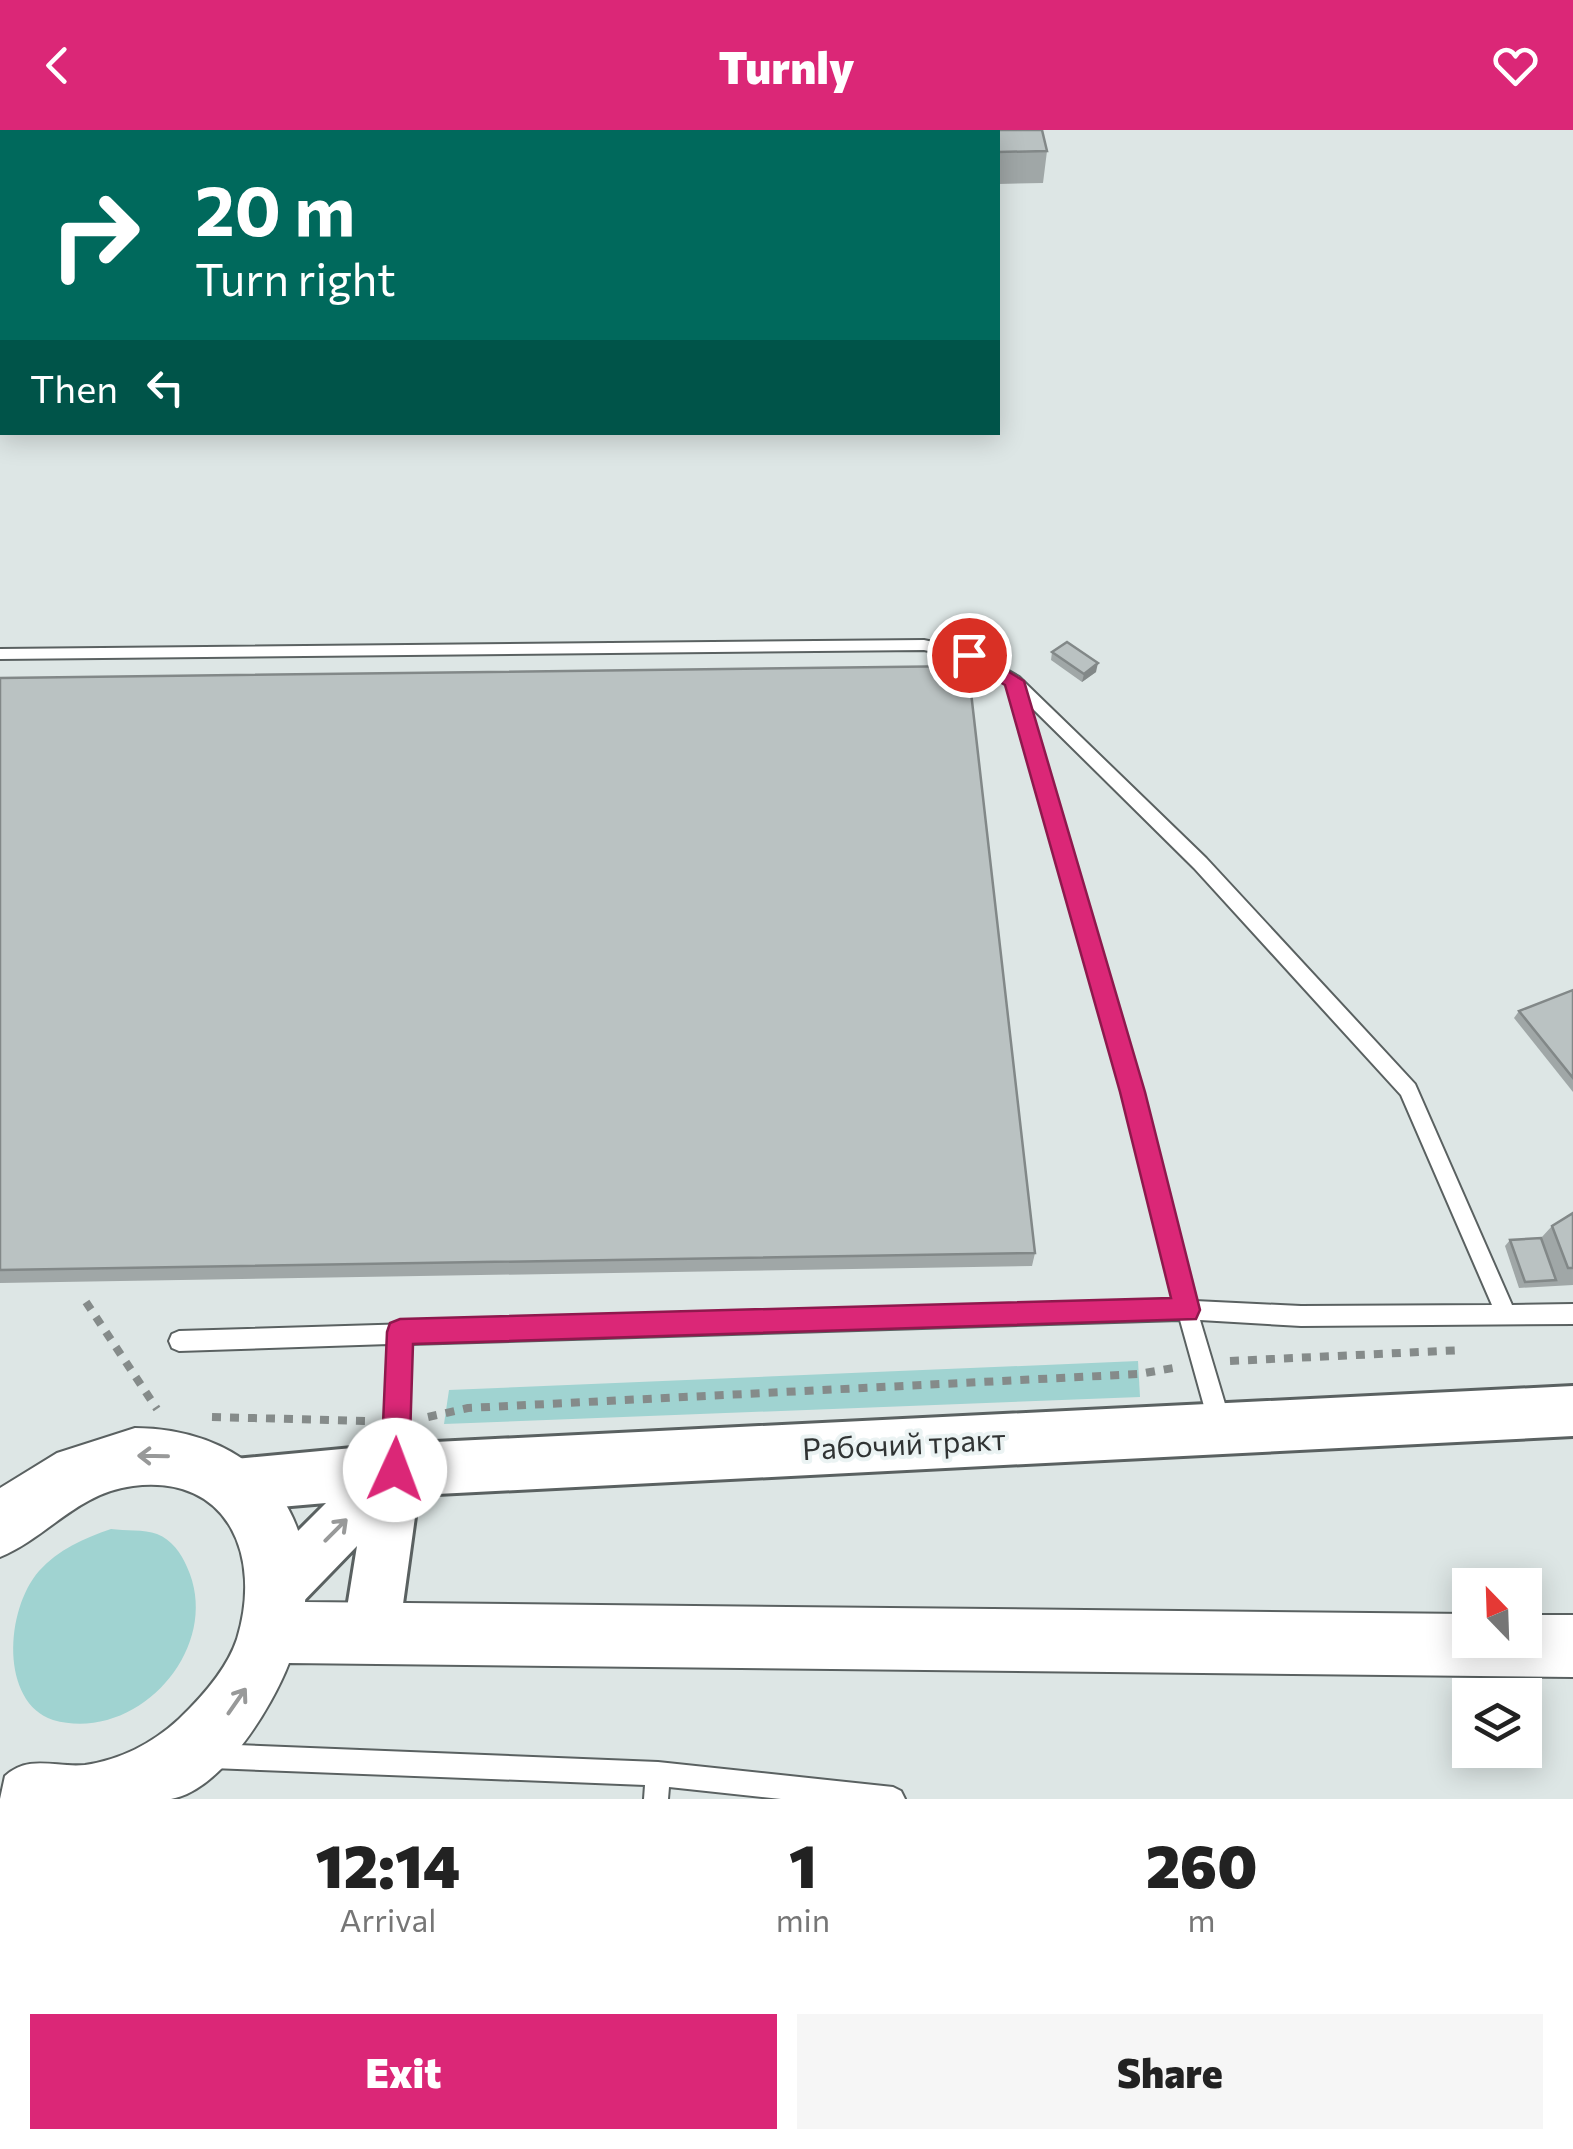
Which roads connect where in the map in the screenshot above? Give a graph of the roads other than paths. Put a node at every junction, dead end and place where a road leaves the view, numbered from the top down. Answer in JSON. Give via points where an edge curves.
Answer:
{"nodes":[{"id":1,"x":0,"y":654,"type":"edge"},
{"id":2,"x":1014,"y":681,"type":"junction"},
{"id":3,"x":1187,"y":1310,"type":"junction"},
{"id":4,"x":1573,"y":1314,"type":"edge"},
{"id":5,"x":1506,"y":1315,"type":"junction"},
{"id":6,"x":400,"y":1332,"type":"junction"},
{"id":7,"x":179,"y":1341,"type":"dead end"},
{"id":8,"x":1573,"y":1410,"type":"edge"},
{"id":9,"x":1222,"y":1429,"type":"junction"},
{"id":10,"x":406,"y":1452,"type":"junction"},
{"id":11,"x":235,"y":1485,"type":"junction"},
{"id":12,"x":0,"y":1527,"type":"edge"},
{"id":13,"x":274,"y":1611,"type":"junction"},
{"id":14,"x":371,"y":1634,"type":"junction"},
{"id":15,"x":1573,"y":1646,"type":"edge"},
{"id":16,"x":186,"y":1756,"type":"junction"},
{"id":17,"x":657,"y":1787,"type":"edge"},
{"id":18,"x":20,"y":1791,"type":"edge"},
{"id":19,"x":893,"y":1799,"type":"edge"}],
"edges":[{"from":1,"to":2,"type":"lane","via":[[924,644],[969,655]]},
{"from":2,"to":3,"type":"lane"},
{"from":2,"to":5,"type":"lane","via":[[1200,863],[1408,1090]]},
{"from":3,"to":5,"type":"lane"},
{"from":3,"to":6,"type":"lane"},
{"from":3,"to":9,"type":"lane"},
{"from":4,"to":5,"type":"lane"},
{"from":6,"to":7,"type":"lane"},
{"from":6,"to":10,"type":"lane"},
{"from":8,"to":9,"type":"street","name":"Рабочий тракт"},
{"from":9,"to":10,"type":"street","name":"Рабочий тракт"},
{"from":10,"to":11,"type":"street","name":"Рабочий тракт"},
{"from":13,"to":10,"type":"street","one_way":true},
{"from":10,"to":14,"type":"street"},
{"from":11,"to":12,"type":"main road","one_way":true,"via":[[202,1464],[162,1455],[120,1457],[35,1495]]},
{"from":11,"to":13,"type":"main road","via":[[258,1513],[272,1549]]},
{"from":13,"to":14,"type":"main road"},
{"from":16,"to":13,"type":"main road","one_way":true,"via":[[224,1720],[253,1678]]},
{"from":14,"to":15,"type":"main road"},
{"from":16,"to":17,"type":"lane","via":[[390,1760]]},
{"from":16,"to":18,"type":"main road","via":[[136,1785],[84,1798]]},
{"from":17,"to":19,"type":"lane"}]}
